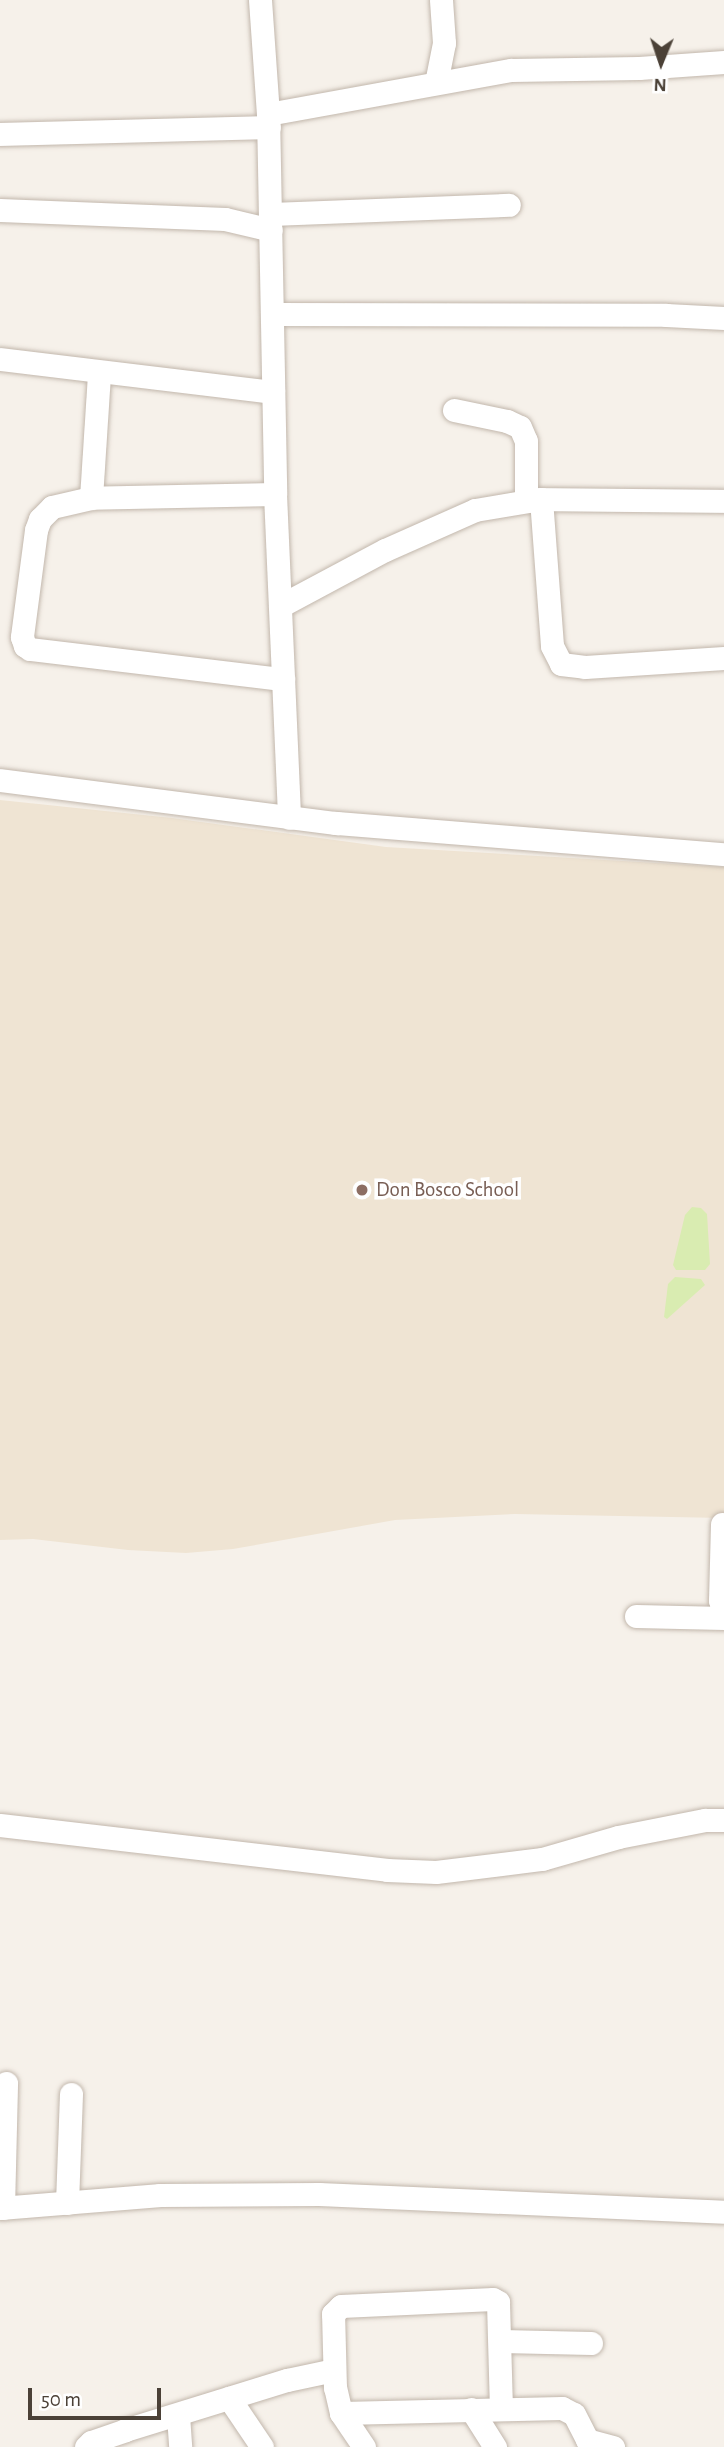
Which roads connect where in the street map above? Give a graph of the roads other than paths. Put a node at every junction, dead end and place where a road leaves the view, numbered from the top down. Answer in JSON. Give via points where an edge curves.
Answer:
{"nodes":[{"id":1,"x":260,"y":0,"type":"edge"},
{"id":2,"x":441,"y":0,"type":"edge"},
{"id":3,"x":724,"y":62,"type":"edge"},
{"id":4,"x":436,"y":83,"type":"junction"},
{"id":5,"x":268,"y":120,"type":"junction"},
{"id":6,"x":0,"y":134,"type":"edge"},
{"id":7,"x":509,"y":205,"type":"dead end"},
{"id":8,"x":0,"y":210,"type":"edge"},
{"id":9,"x":271,"y":222,"type":"junction"},
{"id":10,"x":272,"y":318,"type":"junction"},
{"id":11,"x":724,"y":318,"type":"edge"},
{"id":12,"x":366,"y":327,"type":"dead end"},
{"id":13,"x":0,"y":359,"type":"edge"},
{"id":14,"x":99,"y":373,"type":"junction"},
{"id":15,"x":272,"y":392,"type":"junction"},
{"id":16,"x":454,"y":411,"type":"dead end"},
{"id":17,"x":275,"y":494,"type":"junction"},
{"id":18,"x":91,"y":498,"type":"junction"},
{"id":19,"x":533,"y":500,"type":"junction"},
{"id":20,"x":724,"y":501,"type":"edge"},
{"id":21,"x":280,"y":606,"type":"junction"},
{"id":22,"x":724,"y":658,"type":"edge"},
{"id":23,"x":283,"y":679,"type":"junction"},
{"id":24,"x":0,"y":780,"type":"edge"},
{"id":25,"x":289,"y":818,"type":"junction"},
{"id":26,"x":724,"y":854,"type":"edge"},
{"id":27,"x":722,"y":1524,"type":"dead end"},
{"id":28,"x":636,"y":1616,"type":"dead end"},
{"id":29,"x":724,"y":1617,"type":"edge"},
{"id":30,"x":724,"y":1820,"type":"edge"},
{"id":31,"x":0,"y":1825,"type":"edge"},
{"id":32,"x":6,"y":2083,"type":"dead end"},
{"id":33,"x":71,"y":2094,"type":"dead end"},
{"id":34,"x":67,"y":2203,"type":"junction"},
{"id":35,"x":1,"y":2208,"type":"edge"},
{"id":36,"x":724,"y":2213,"type":"edge"},
{"id":37,"x":501,"y":2341,"type":"junction"},
{"id":38,"x":591,"y":2343,"type":"dead end"},
{"id":39,"x":334,"y":2370,"type":"junction"},
{"id":40,"x":229,"y":2398,"type":"junction"},
{"id":41,"x":502,"y":2408,"type":"junction"},
{"id":42,"x":471,"y":2409,"type":"junction"},
{"id":43,"x":341,"y":2413,"type":"junction"},
{"id":44,"x":178,"y":2415,"type":"junction"},
{"id":45,"x":126,"y":2439,"type":"edge"},
{"id":46,"x":581,"y":2443,"type":"edge"},
{"id":47,"x":86,"y":2447,"type":"edge"},
{"id":48,"x":180,"y":2447,"type":"edge"},
{"id":49,"x":262,"y":2447,"type":"edge"},
{"id":50,"x":364,"y":2447,"type":"edge"},
{"id":51,"x":495,"y":2447,"type":"edge"},
{"id":52,"x":613,"y":2447,"type":"edge"}],
"edges":[{"from":1,"to":5,"type":"street"},
{"from":2,"to":4,"type":"street","via":[[444,43]]},
{"from":3,"to":4,"type":"street","via":[[511,70]]},
{"from":4,"to":5,"type":"street"},
{"from":5,"to":6,"type":"street"},
{"from":5,"to":9,"type":"street"},
{"from":7,"to":9,"type":"street"},
{"from":8,"to":9,"type":"street"},
{"from":9,"to":10,"type":"street"},
{"from":10,"to":11,"type":"street"},
{"from":10,"to":12,"type":"street"},
{"from":10,"to":15,"type":"street"},
{"from":13,"to":14,"type":"street"},
{"from":14,"to":15,"type":"street"},
{"from":14,"to":18,"type":"street"},
{"from":15,"to":17,"type":"street"},
{"from":16,"to":19,"type":"street","via":[[520,427]]},
{"from":17,"to":18,"type":"street"},
{"from":17,"to":21,"type":"street"},
{"from":18,"to":23,"type":"street","via":[[52,507],[40,519],[29,562],[25,646]]},
{"from":19,"to":20,"type":"street"},
{"from":19,"to":21,"type":"street","via":[[475,510],[429,529]]},
{"from":19,"to":22,"type":"street","via":[[552,646],[561,664],[585,667]]},
{"from":21,"to":23,"type":"street"},
{"from":23,"to":25,"type":"street"},
{"from":24,"to":25,"type":"street"},
{"from":25,"to":26,"type":"street"},
{"from":27,"to":29,"type":"street","via":[[720,1600]]},
{"from":28,"to":29,"type":"street"},
{"from":30,"to":31,"type":"street","via":[[618,1837],[542,1859],[436,1872]]},
{"from":32,"to":35,"type":"street"},
{"from":33,"to":34,"type":"street"},
{"from":34,"to":35,"type":"street"},
{"from":34,"to":36,"type":"street","via":[[160,2195],[319,2194]]},
{"from":37,"to":38,"type":"street"},
{"from":37,"to":39,"type":"street","via":[[500,2308],[493,2299],[341,2306],[333,2314]]},
{"from":37,"to":41,"type":"street"},
{"from":39,"to":40,"type":"street"},
{"from":39,"to":43,"type":"street"},
{"from":40,"to":44,"type":"street"},
{"from":40,"to":49,"type":"street"},
{"from":41,"to":42,"type":"street"},
{"from":41,"to":46,"type":"street","via":[[570,2409]]},
{"from":42,"to":43,"type":"street"},
{"from":42,"to":51,"type":"street"},
{"from":43,"to":50,"type":"street"},
{"from":44,"to":45,"type":"street"},
{"from":44,"to":48,"type":"street"},
{"from":45,"to":47,"type":"street","via":[[91,2442]]},
{"from":46,"to":52,"type":"street"}]}
